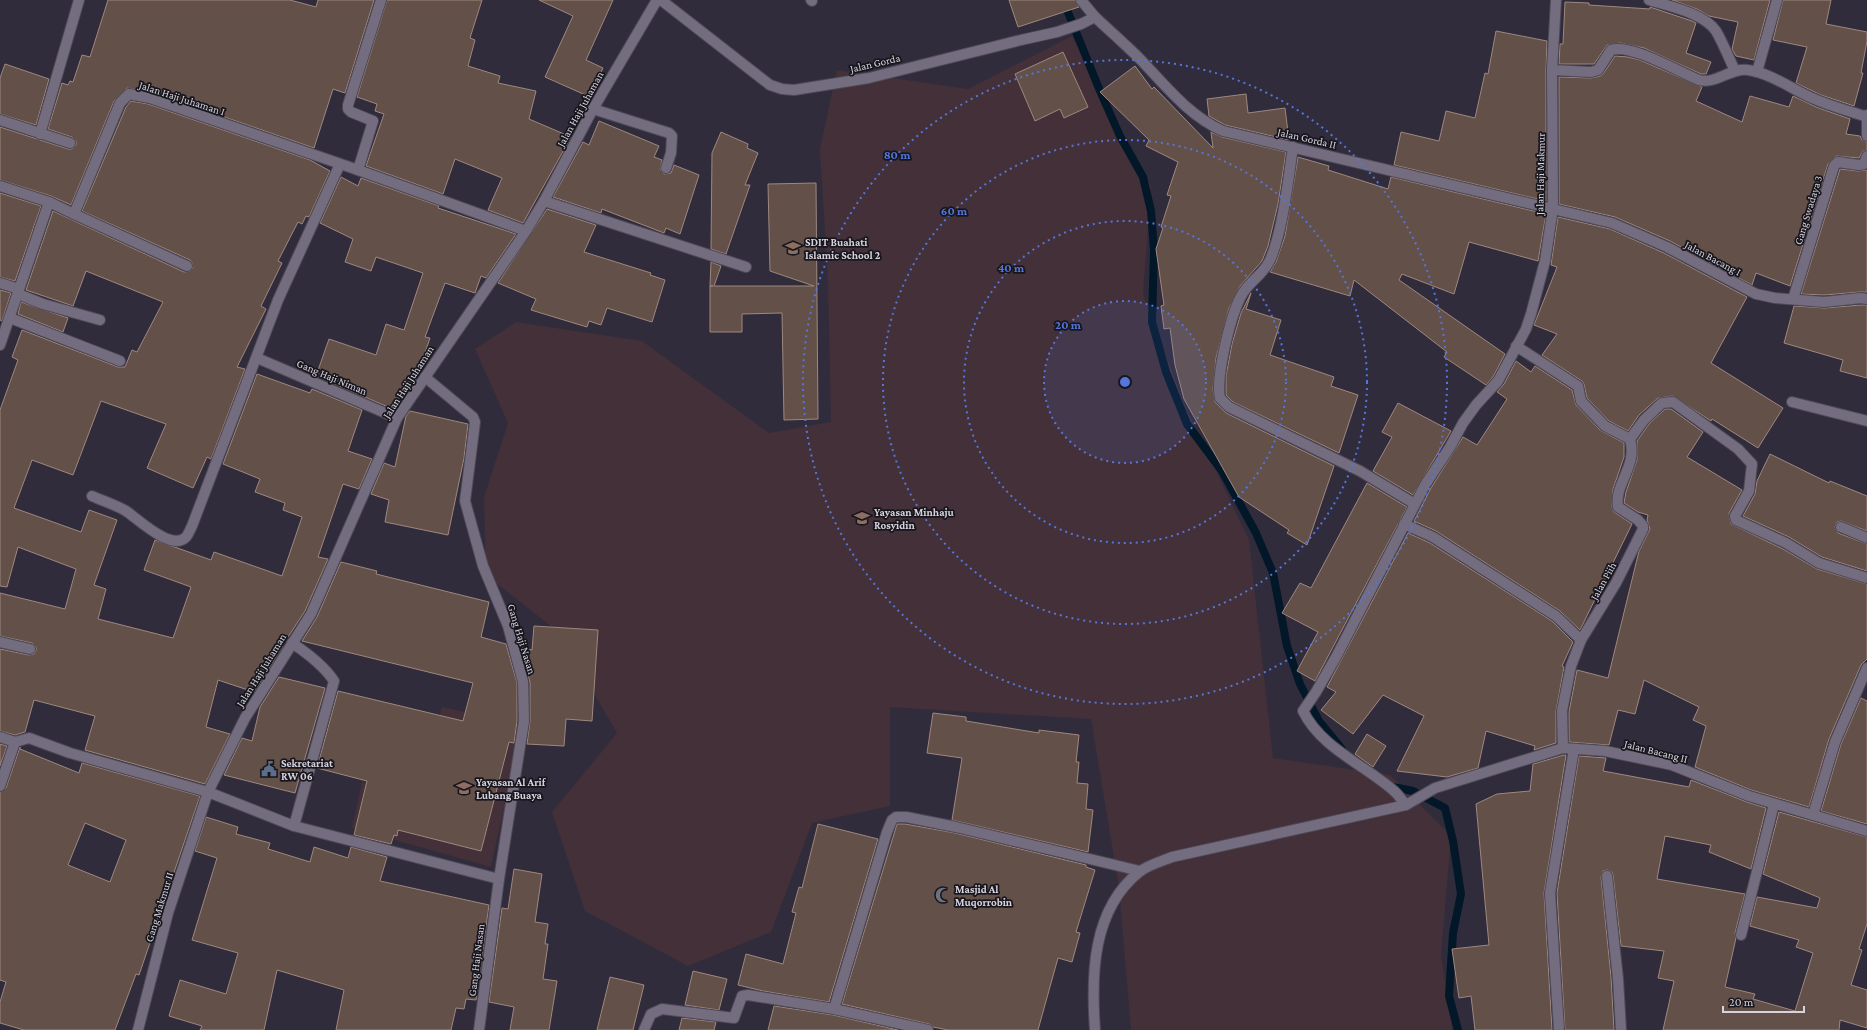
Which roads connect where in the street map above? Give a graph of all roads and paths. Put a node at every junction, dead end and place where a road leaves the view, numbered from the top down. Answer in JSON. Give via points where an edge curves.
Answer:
{"nodes":[{"id":1,"x":79,"y":0,"type":"edge"},
{"id":2,"x":381,"y":0,"type":"edge"},
{"id":3,"x":658,"y":0,"type":"edge"},
{"id":4,"x":661,"y":0,"type":"edge"},
{"id":5,"x":1081,"y":0,"type":"edge"},
{"id":6,"x":1556,"y":0,"type":"edge"},
{"id":7,"x":1649,"y":0,"type":"edge"},
{"id":8,"x":1777,"y":0,"type":"edge"},
{"id":9,"x":1095,"y":17,"type":"junction"},
{"id":10,"x":1552,"y":70,"type":"junction"},
{"id":11,"x":1735,"y":71,"type":"junction"},
{"id":12,"x":1757,"y":72,"type":"junction"},
{"id":13,"x":593,"y":109,"type":"junction"},
{"id":14,"x":1867,"y":116,"type":"edge"},
{"id":15,"x":0,"y":120,"type":"edge"},
{"id":16,"x":40,"y":134,"type":"junction"},
{"id":17,"x":1867,"y":136,"type":"edge"},
{"id":18,"x":70,"y":144,"type":"dead end"},
{"id":19,"x":1294,"y":147,"type":"junction"},
{"id":20,"x":1867,"y":156,"type":"edge"},
{"id":21,"x":340,"y":164,"type":"junction"},
{"id":22,"x":666,"y":168,"type":"dead end"},
{"id":23,"x":358,"y":170,"type":"junction"},
{"id":24,"x":0,"y":186,"type":"edge"},
{"id":25,"x":544,"y":201,"type":"junction"},
{"id":26,"x":49,"y":202,"type":"junction"},
{"id":27,"x":1553,"y":208,"type":"junction"},
{"id":28,"x":74,"y":214,"type":"junction"},
{"id":29,"x":526,"y":231,"type":"junction"},
{"id":30,"x":187,"y":266,"type":"dead end"},
{"id":31,"x":746,"y":267,"type":"dead end"},
{"id":32,"x":0,"y":283,"type":"edge"},
{"id":33,"x":18,"y":291,"type":"junction"},
{"id":34,"x":1793,"y":299,"type":"junction"},
{"id":35,"x":1867,"y":299,"type":"edge"},
{"id":36,"x":10,"y":318,"type":"junction"},
{"id":37,"x":100,"y":320,"type":"dead end"},
{"id":38,"x":0,"y":345,"type":"edge"},
{"id":39,"x":1516,"y":346,"type":"junction"},
{"id":40,"x":257,"y":358,"type":"junction"},
{"id":41,"x":120,"y":361,"type":"dead end"},
{"id":42,"x":425,"y":377,"type":"junction"},
{"id":43,"x":1792,"y":402,"type":"dead end"},
{"id":44,"x":397,"y":418,"type":"junction"},
{"id":45,"x":1867,"y":421,"type":"edge"},
{"id":46,"x":1630,"y":439,"type":"junction"},
{"id":47,"x":92,"y":496,"type":"dead end"},
{"id":48,"x":1415,"y":504,"type":"junction"},
{"id":49,"x":1404,"y":524,"type":"junction"},
{"id":50,"x":1841,"y":527,"type":"dead end"},
{"id":51,"x":1867,"y":538,"type":"edge"},
{"id":52,"x":1867,"y":578,"type":"edge"},
{"id":53,"x":1580,"y":640,"type":"junction"},
{"id":54,"x":0,"y":642,"type":"edge"},
{"id":55,"x":292,"y":643,"type":"junction"},
{"id":56,"x":30,"y":649,"type":"dead end"},
{"id":57,"x":1867,"y":668,"type":"edge"},
{"id":58,"x":0,"y":738,"type":"edge"},
{"id":59,"x":15,"y":742,"type":"junction"},
{"id":60,"x":1563,"y":748,"type":"junction"},
{"id":61,"x":1574,"y":749,"type":"junction"},
{"id":62,"x":0,"y":786,"type":"edge"},
{"id":63,"x":208,"y":792,"type":"junction"},
{"id":64,"x":1409,"y":804,"type":"junction"},
{"id":65,"x":1774,"y":804,"type":"junction"},
{"id":66,"x":1813,"y":815,"type":"junction"},
{"id":67,"x":294,"y":826,"type":"junction"},
{"id":68,"x":1867,"y":831,"type":"edge"},
{"id":69,"x":1140,"y":871,"type":"junction"},
{"id":70,"x":1607,"y":876,"type":"dead end"},
{"id":71,"x":499,"y":879,"type":"junction"},
{"id":72,"x":1741,"y":935,"type":"dead end"},
{"id":73,"x":834,"y":1009,"type":"junction"},
{"id":74,"x":481,"y":1029,"type":"edge"},
{"id":75,"x":138,"y":1030,"type":"edge"},
{"id":76,"x":644,"y":1030,"type":"edge"},
{"id":77,"x":928,"y":1030,"type":"edge"},
{"id":78,"x":1095,"y":1030,"type":"edge"},
{"id":79,"x":1559,"y":1030,"type":"edge"},
{"id":80,"x":1621,"y":1030,"type":"edge"}],
"edges":[{"from":1,"to":16,"type":"street"},
{"from":2,"to":23,"type":"street","via":[[348,105],[351,112],[373,121]]},
{"from":3,"to":13,"type":"street","name":"Jalan Haji Juhaman"},
{"from":4,"to":9,"type":"street","name":"Jalan Gorda","via":[[761,79],[782,89],[794,90],[869,78],[1057,32]]},
{"from":5,"to":9,"type":"street"},
{"from":6,"to":10,"type":"street","name":"Jalan Haji Makmur"},
{"from":7,"to":11,"type":"street","via":[[1684,11],[1707,22],[1716,31]]},
{"from":8,"to":12,"type":"street"},
{"from":9,"to":19,"type":"street","name":"Jalan Gorda II","via":[[1196,116],[1236,135]]},
{"from":10,"to":11,"type":"street","via":[[1598,70],[1611,50],[1617,48],[1668,65],[1700,80],[1714,79]]},
{"from":10,"to":27,"type":"street","name":"Jalan Haji Makmur"},
{"from":11,"to":12,"type":"street"},
{"from":12,"to":14,"type":"street","via":[[1813,98]]},
{"from":13,"to":22,"type":"street","via":[[669,133],[672,136],[671,153]]},
{"from":13,"to":25,"type":"street","name":"Jalan Haji Juhaman"},
{"from":14,"to":17,"type":"street"},
{"from":15,"to":16,"type":"street"},
{"from":16,"to":18,"type":"street"},
{"from":19,"to":27,"type":"street","name":"Jalan Gorda II"},
{"from":19,"to":48,"type":"street","via":[[1270,260],[1264,272],[1245,290],[1236,304],[1219,381],[1220,398],[1229,407],[1360,470]]},
{"from":20,"to":34,"type":"street","name":"Gang Swadaya 3","via":[[1864,164],[1835,163]]},
{"from":21,"to":23,"type":"street","name":"Jalan Haji Juhaman I"},
{"from":21,"to":28,"type":"street","name":"Jalan Haji Juhaman I","via":[[150,98],[129,94],[120,103]]},
{"from":21,"to":40,"type":"street","via":[[278,300]]},
{"from":23,"to":29,"type":"street","name":"Jalan Haji Juhaman I"},
{"from":24,"to":26,"type":"street"},
{"from":25,"to":29,"type":"street","name":"Jalan Haji Juhaman"},
{"from":25,"to":31,"type":"street"},
{"from":26,"to":28,"type":"street"},
{"from":26,"to":33,"type":"street"},
{"from":27,"to":34,"type":"street","name":"Jalan Bacang I","via":[[1612,223],[1667,247],[1756,294]]},
{"from":27,"to":39,"type":"street","name":"Jalan Haji Makmur","via":[[1546,261],[1532,314]]},
{"from":28,"to":30,"type":"street"},
{"from":29,"to":42,"type":"street","name":"Jalan Haji Juhaman"},
{"from":32,"to":33,"type":"street"},
{"from":33,"to":36,"type":"street"},
{"from":33,"to":37,"type":"street","via":[[43,304]]},
{"from":34,"to":35,"type":"street","name":"Jalan Bacang I","via":[[1824,302]]},
{"from":36,"to":38,"type":"street"},
{"from":36,"to":41,"type":"street"},
{"from":39,"to":46,"type":"street","via":[[1578,386],[1581,401],[1605,426]]},
{"from":39,"to":48,"type":"street","name":"Jalan Haji Makmur","via":[[1498,381],[1463,423]]},
{"from":40,"to":44,"type":"street","name":"Gang Haji Niman"},
{"from":40,"to":47,"type":"street","via":[[186,538],[170,540],[122,509]]},
{"from":42,"to":44,"type":"street","name":"Jalan Haji Juhaman"},
{"from":42,"to":71,"type":"street","name":"Gang Haji Nasan","via":[[474,420],[476,427],[465,502],[483,566],[508,626],[523,682],[523,730]]},
{"from":43,"to":45,"type":"street"},
{"from":44,"to":55,"type":"street","name":"Jalan Haji Juhaman","via":[[310,614]]},
{"from":46,"to":52,"type":"street","via":[[1644,420],[1662,403],[1673,402],[1738,449],[1752,464],[1749,491],[1735,516],[1736,520],[1786,542],[1819,563]]},
{"from":46,"to":53,"type":"street","name":"Jalan Piih","via":[[1632,448],[1628,472],[1616,497],[1618,507],[1638,520],[1643,529],[1616,583]]},
{"from":48,"to":49,"type":"street","name":"Jalan Haji Makmur"},
{"from":49,"to":53,"type":"street","via":[[1434,537],[1556,616]]},
{"from":49,"to":64,"type":"street","name":"Jalan Haji Makmur","via":[[1316,692],[1303,710],[1308,722],[1332,746]]},
{"from":50,"to":51,"type":"street"},
{"from":53,"to":60,"type":"street","name":"Jalan Piih","via":[[1564,695]]},
{"from":54,"to":56,"type":"street"},
{"from":55,"to":63,"type":"street","name":"Jalan Haji Juhaman","via":[[245,718]]},
{"from":55,"to":67,"type":"street","via":[[303,650],[334,681]]},
{"from":57,"to":66,"type":"street","via":[[1836,742]]},
{"from":58,"to":59,"type":"street"},
{"from":59,"to":62,"type":"street"},
{"from":59,"to":63,"type":"street","via":[[29,738],[70,753]]},
{"from":60,"to":61,"type":"street","name":"Jalan Bacang II"},
{"from":60,"to":64,"type":"street","name":"Jalan Bacang II","via":[[1435,788]]},
{"from":61,"to":65,"type":"street","name":"Jalan Bacang II","via":[[1605,751],[1672,765]]},
{"from":61,"to":79,"type":"street","via":[[1550,892]]},
{"from":63,"to":67,"type":"street"},
{"from":63,"to":75,"type":"street","name":"Gang Makmur II","via":[[168,913]]},
{"from":64,"to":69,"type":"street","name":"Jalan Bacang II","via":[[1172,857]]},
{"from":65,"to":66,"type":"street","name":"Jalan Bacang II"},
{"from":65,"to":72,"type":"street"},
{"from":66,"to":68,"type":"street","name":"Jalan Bacang II"},
{"from":67,"to":71,"type":"street"},
{"from":69,"to":73,"type":"street","via":[[956,827],[896,817],[887,832]]},
{"from":69,"to":78,"type":"street","via":[[1117,896],[1103,923],[1095,959],[1092,999]]},
{"from":70,"to":80,"type":"street"},
{"from":71,"to":74,"type":"street","name":"Gang Haji Nasan"},
{"from":73,"to":76,"type":"street","via":[[748,995],[742,996],[735,1016],[731,1019],[662,1009],[651,1014]]},
{"from":73,"to":77,"type":"street"}]}
